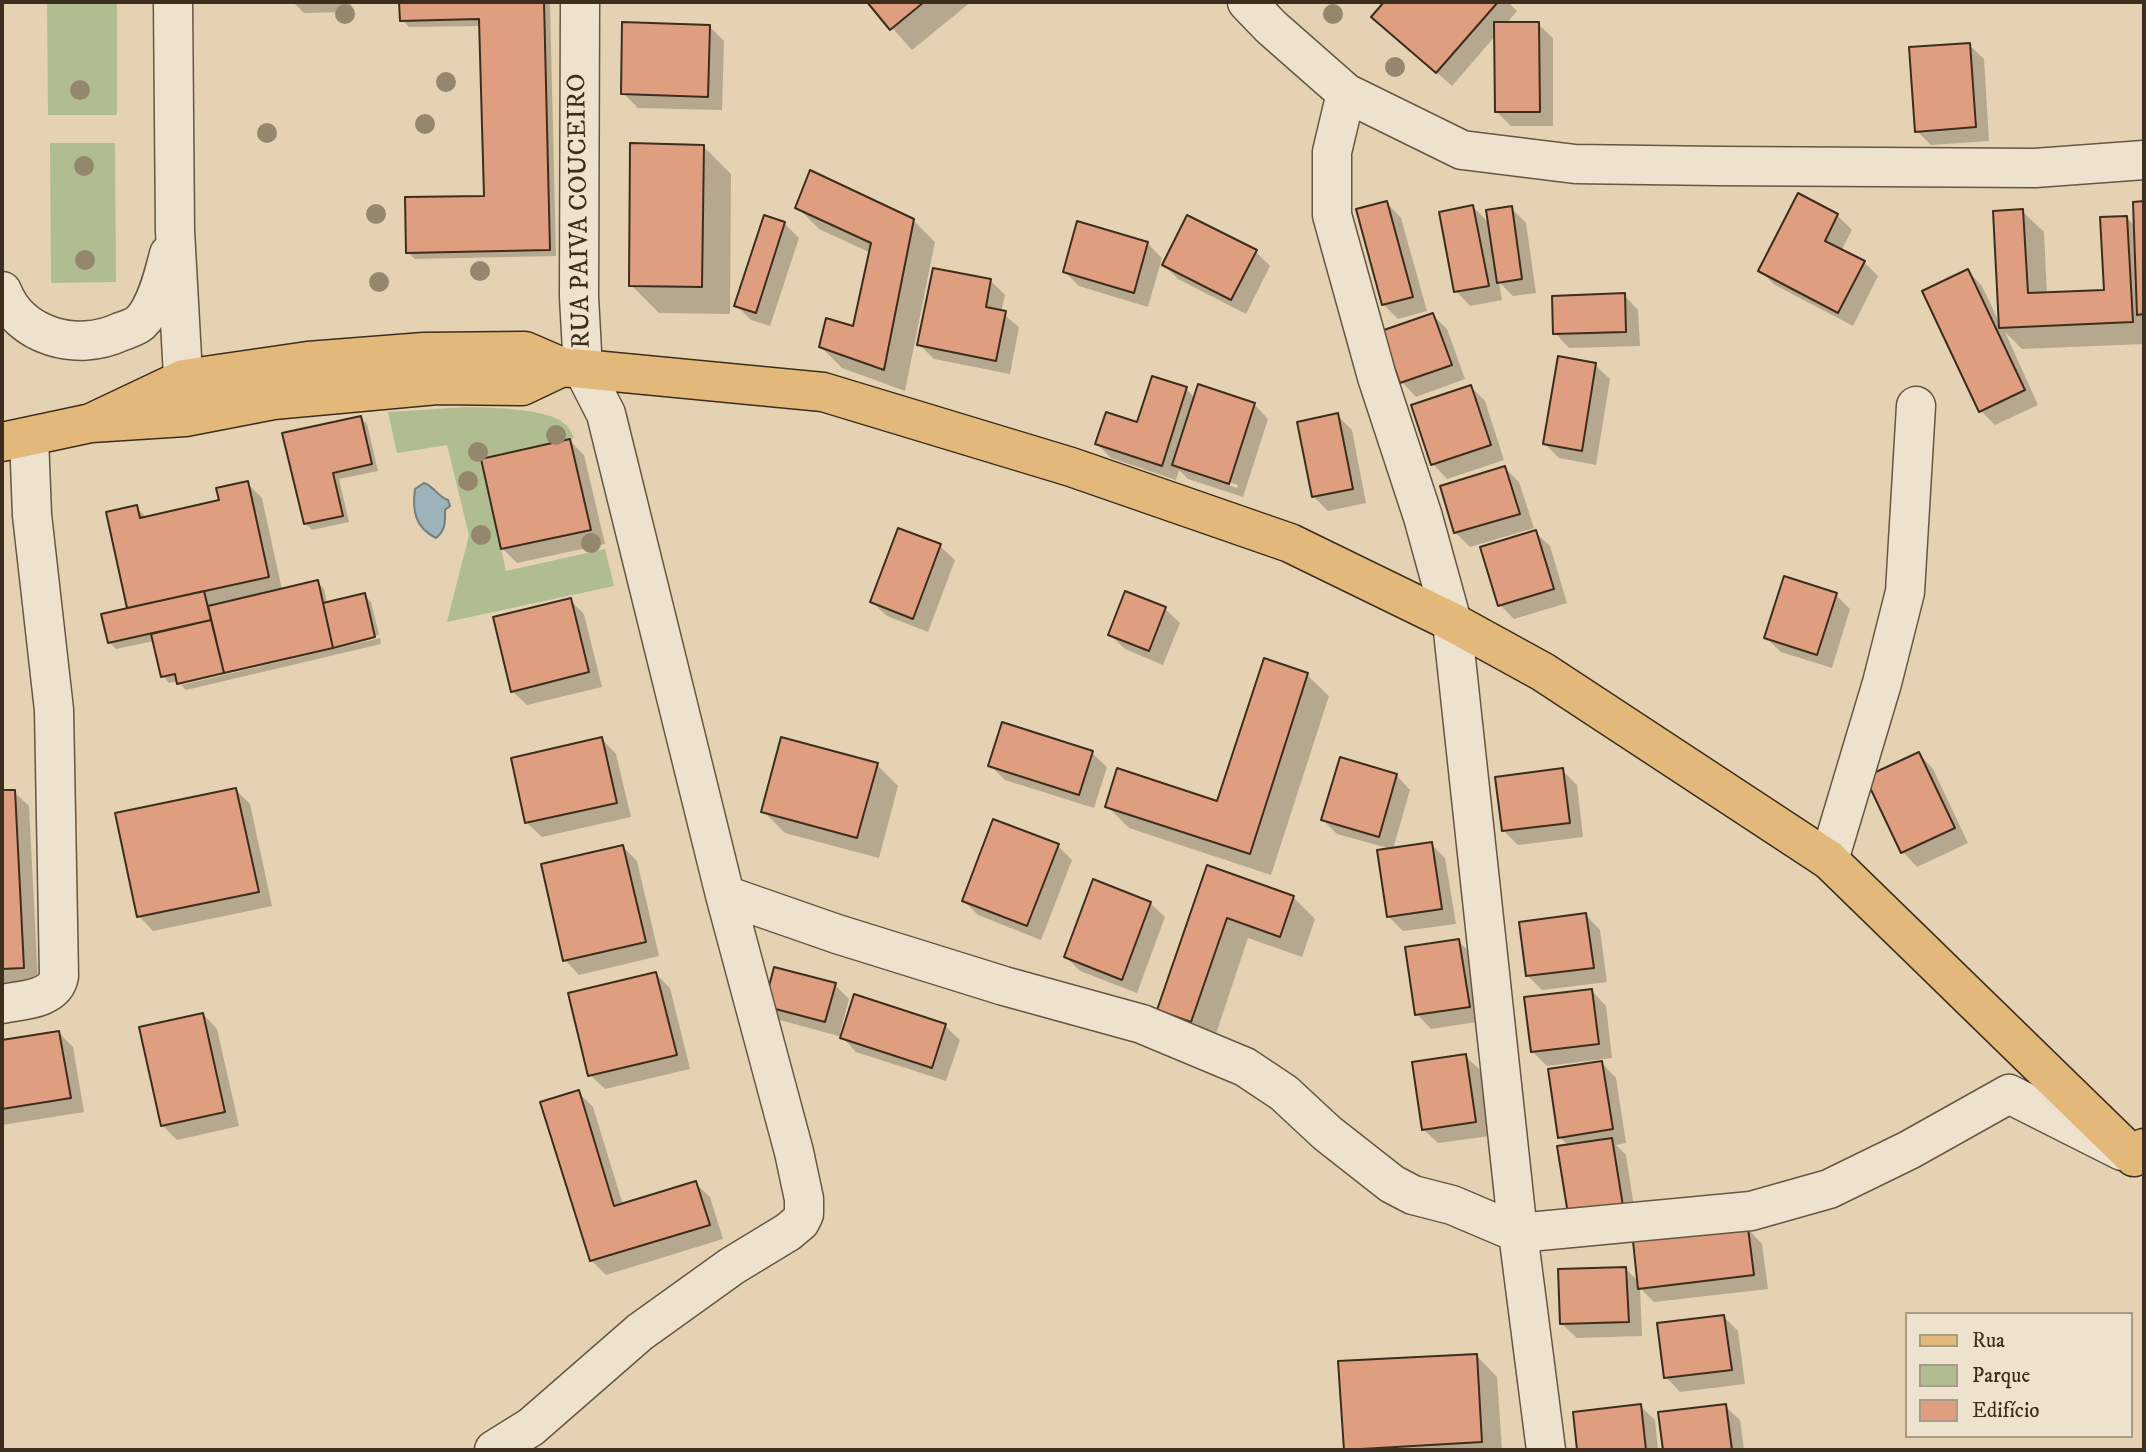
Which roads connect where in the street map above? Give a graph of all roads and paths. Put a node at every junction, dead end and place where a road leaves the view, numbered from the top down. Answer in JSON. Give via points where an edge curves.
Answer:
{"nodes":[{"id":1,"x":173,"y":2,"type":"edge"},
{"id":2,"x":580,"y":2,"type":"edge"},
{"id":3,"x":1247,"y":2,"type":"edge"},
{"id":4,"x":1346,"y":93,"type":"junction"},
{"id":5,"x":2144,"y":160,"type":"edge"},
{"id":6,"x":175,"y":231,"type":"junction"},
{"id":7,"x":2,"y":291,"type":"edge"},
{"id":8,"x":573,"y":368,"type":"junction"},
{"id":9,"x":184,"y":379,"type":"junction"},
{"id":10,"x":1916,"y":406,"type":"dead end"},
{"id":11,"x":185,"y":417,"type":"junction"},
{"id":12,"x":90,"y":423,"type":"junction"},
{"id":13,"x":15,"y":439,"type":"edge"},
{"id":14,"x":1452,"y":622,"type":"junction"},
{"id":15,"x":1829,"y":860,"type":"junction"},
{"id":16,"x":725,"y":895,"type":"junction"},
{"id":17,"x":2,"y":1004,"type":"edge"},
{"id":18,"x":2139,"y":1152,"type":"edge"},
{"id":19,"x":1518,"y":1233,"type":"junction"},
{"id":20,"x":494,"y":1450,"type":"edge"},
{"id":21,"x":1546,"y":1450,"type":"edge"}],
"edges":[{"from":1,"to":6,"type":"street"},
{"from":2,"to":8,"type":"street","name":"RUA PAIVA COUCEIRO","via":[[579,297]]},
{"from":3,"to":4,"type":"street"},
{"from":4,"to":5,"type":"street","via":[[1462,150],[1575,164],[2035,168]]},
{"from":4,"to":14,"type":"street","via":[[1332,152],[1332,215]]},
{"from":6,"to":7,"type":"street","via":[[160,290],[140,323],[107,338],[69,341],[33,330],[8,306]]},
{"from":6,"to":9,"type":"street"},
{"from":8,"to":9,"type":"main road","via":[[524,351],[424,352],[308,361]]},
{"from":8,"to":11,"type":"main road","via":[[522,386],[423,386],[273,400]]},
{"from":8,"to":14,"type":"main road","via":[[823,392],[1071,467],[1290,543]]},
{"from":8,"to":16,"type":"street","name":"RUA PAIVA COUCEIRO","via":[[606,414]]},
{"from":9,"to":11,"type":"street"},
{"from":9,"to":12,"type":"main road"},
{"from":10,"to":15,"type":"street","via":[[1905,592]]},
{"from":11,"to":12,"type":"main road"},
{"from":12,"to":13,"type":"main road"},
{"from":13,"to":17,"type":"street","via":[[32,515],[54,710],[59,976],[47,993]]},
{"from":14,"to":15,"type":"main road","via":[[1543,672]]},
{"from":14,"to":19,"type":"street"},
{"from":15,"to":18,"type":"main road"},
{"from":16,"to":19,"type":"street","via":[[1004,986],[1142,1024],[1244,1067],[1284,1093],[1392,1184]]},
{"from":16,"to":20,"type":"street","name":"RUA PAIVA COUCEIRO","via":[[794,1152],[804,1214],[788,1232],[640,1332],[531,1427]]},
{"from":18,"to":19,"type":"street","via":[[2009,1094],[1829,1189],[1777,1204],[1751,1211]]},
{"from":19,"to":21,"type":"street"}]}
